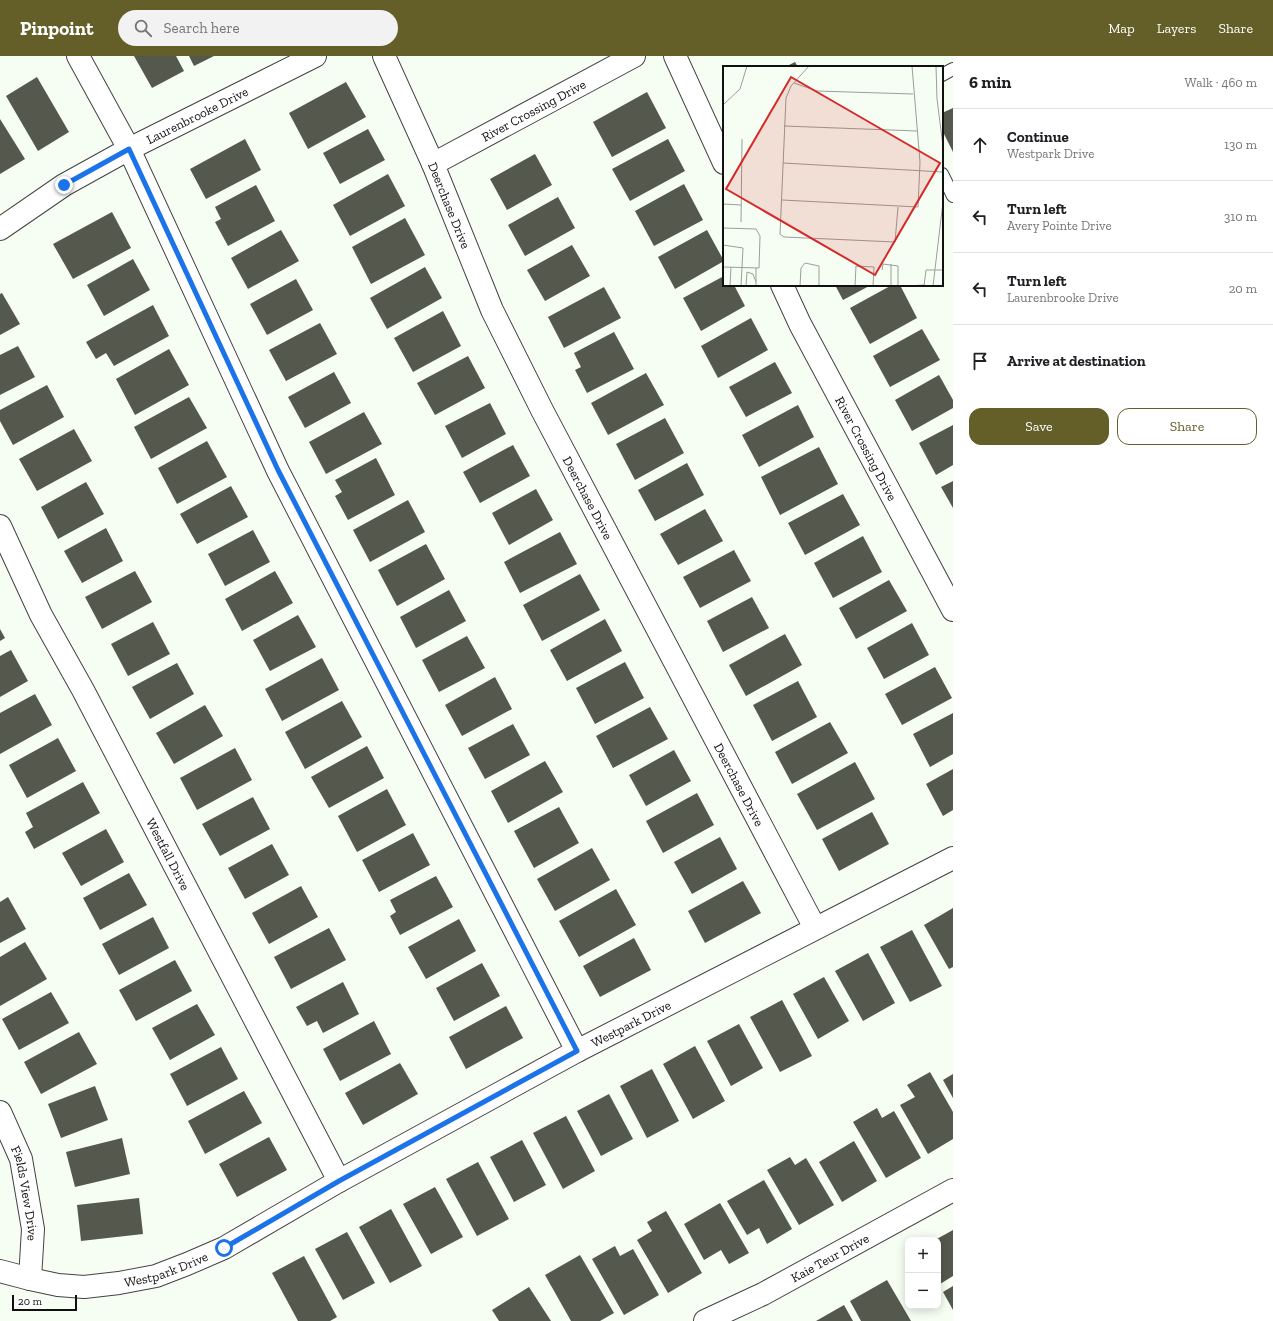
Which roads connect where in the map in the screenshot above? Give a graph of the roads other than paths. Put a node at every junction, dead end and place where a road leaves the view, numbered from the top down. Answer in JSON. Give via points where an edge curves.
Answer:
{"nodes":[{"id":1,"x":78,"y":56,"type":"edge"},
{"id":2,"x":315,"y":56,"type":"edge"},
{"id":3,"x":384,"y":56,"type":"edge"},
{"id":4,"x":634,"y":56,"type":"edge"},
{"id":5,"x":675,"y":56,"type":"edge"},
{"id":6,"x":953,"y":69,"type":"edge"},
{"id":7,"x":943,"y":74,"type":"edge"},
{"id":8,"x":129,"y":149,"type":"junction"},
{"id":9,"x":723,"y":161,"type":"edge"},
{"id":10,"x":433,"y":164,"type":"junction"},
{"id":11,"x":943,"y":176,"type":"edge"},
{"id":12,"x":953,"y":196,"type":"edge"},
{"id":13,"x":0,"y":229,"type":"edge"},
{"id":14,"x":782,"y":286,"type":"edge"},
{"id":15,"x":0,"y":526,"type":"edge"},
{"id":16,"x":953,"y":610,"type":"edge"},
{"id":17,"x":953,"y":858,"type":"edge"},
{"id":18,"x":815,"y":928,"type":"junction"},
{"id":19,"x":577,"y":1051,"type":"junction"},
{"id":20,"x":0,"y":1112,"type":"edge"},
{"id":21,"x":339,"y":1181,"type":"junction"},
{"id":22,"x":953,"y":1190,"type":"edge"},
{"id":23,"x":0,"y":1271,"type":"edge"},
{"id":24,"x":30,"y":1279,"type":"junction"},
{"id":25,"x":705,"y":1321,"type":"edge"}],
"edges":[{"from":1,"to":8,"type":"street"},
{"from":2,"to":8,"type":"street","name":"Laurenbrooke Drive"},
{"from":3,"to":10,"type":"street","name":"Deerchase Drive"},
{"from":4,"to":10,"type":"street","name":"River Crossing Drive"},
{"from":5,"to":9,"type":"street"},
{"from":6,"to":7,"type":"lane"},
{"from":8,"to":13,"type":"street","name":"Laurenbrooke Drive","via":[[64,185]]},
{"from":8,"to":19,"type":"street","via":[[278,470]]},
{"from":10,"to":18,"type":"street","name":"Deerchase Drive","via":[[492,310],[542,410]]},
{"from":11,"to":12,"type":"lane"},
{"from":14,"to":16,"type":"street","name":"River Crossing Drive","via":[[800,324]]},
{"from":15,"to":21,"type":"street","name":"Westfall Drive","via":[[41,615],[83,690]]},
{"from":17,"to":18,"type":"street","name":"Westpark Drive"},
{"from":18,"to":19,"type":"street","name":"Westpark Drive"},
{"from":19,"to":21,"type":"street","name":"Westpark Drive"},
{"from":20,"to":24,"type":"street","name":"Fields View Drive","via":[[21,1159],[33,1229]]},
{"from":21,"to":24,"type":"street","name":"Westpark Drive","via":[[224,1248],[156,1276],[84,1287]]},
{"from":22,"to":25,"type":"street","name":"Kaie Teur Drive","via":[[763,1294]]},
{"from":23,"to":24,"type":"street","name":"Westpark Drive"}]}
